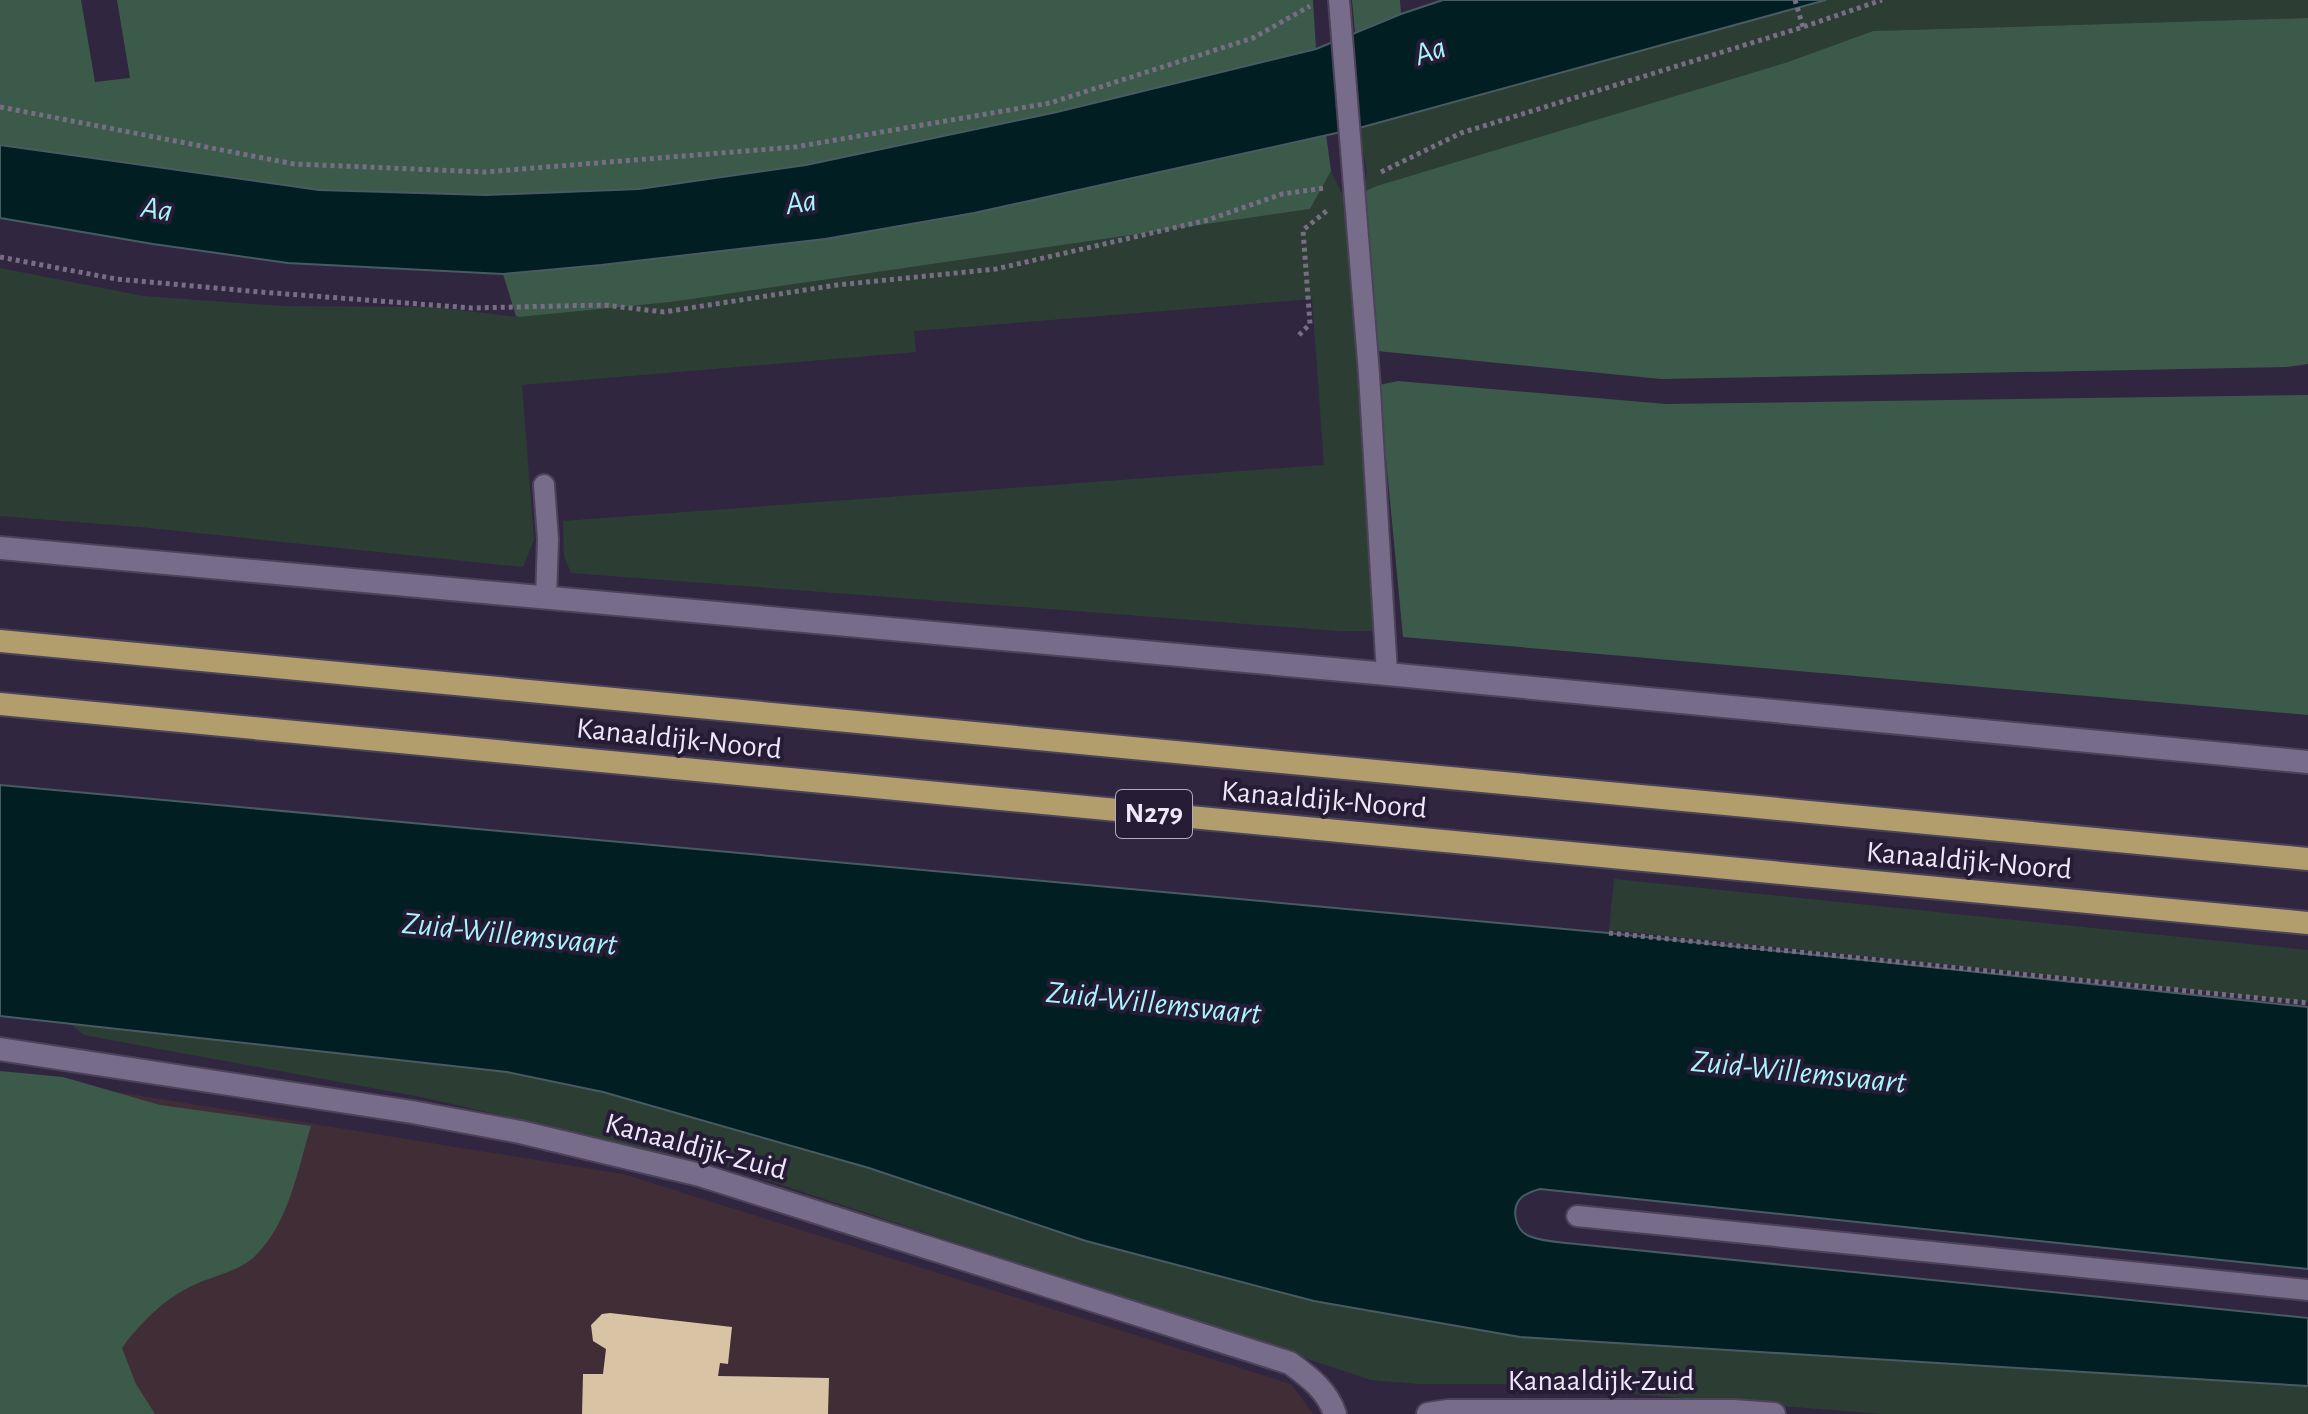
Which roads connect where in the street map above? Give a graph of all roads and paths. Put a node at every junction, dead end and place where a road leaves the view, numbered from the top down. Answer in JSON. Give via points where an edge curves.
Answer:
{"nodes":[{"id":1,"x":1322,"y":0,"type":"edge"},
{"id":2,"x":1339,"y":0,"type":"edge"},
{"id":3,"x":1795,"y":0,"type":"edge"},
{"id":4,"x":1882,"y":0,"type":"edge"},
{"id":5,"x":1803,"y":27,"type":"junction"},
{"id":6,"x":0,"y":107,"type":"edge"},
{"id":7,"x":1354,"y":189,"type":"junction"},
{"id":8,"x":0,"y":257,"type":"edge"},
{"id":9,"x":1299,"y":335,"type":"dead end"},
{"id":10,"x":544,"y":485,"type":"dead end"},
{"id":11,"x":0,"y":548,"type":"edge"},
{"id":12,"x":546,"y":598,"type":"junction"},
{"id":13,"x":0,"y":641,"type":"edge"},
{"id":14,"x":1387,"y":674,"type":"junction"},
{"id":15,"x":0,"y":704,"type":"edge"},
{"id":16,"x":2308,"y":762,"type":"edge"},
{"id":17,"x":2308,"y":859,"type":"edge"},
{"id":18,"x":2308,"y":923,"type":"edge"},
{"id":19,"x":1609,"y":933,"type":"dead end"},
{"id":20,"x":2308,"y":1003,"type":"edge"},
{"id":21,"x":0,"y":1049,"type":"edge"},
{"id":22,"x":1577,"y":1216,"type":"dead end"},
{"id":23,"x":2308,"y":1290,"type":"edge"},
{"id":24,"x":1335,"y":1414,"type":"edge"},
{"id":25,"x":1428,"y":1414,"type":"edge"},
{"id":26,"x":1774,"y":1414,"type":"edge"}],
"edges":[{"from":1,"to":6,"type":"path","via":[[1253,38],[1050,103],[795,147],[485,172],[310,165]]},
{"from":2,"to":7,"type":"lane"},
{"from":3,"to":5,"type":"path"},
{"from":4,"to":5,"type":"path"},
{"from":5,"to":7,"type":"path","via":[[1461,133]]},
{"from":7,"to":8,"type":"path","via":[[1282,194],[1208,220],[996,269],[837,285],[664,312],[604,305],[472,308],[260,292],[116,279]]},
{"from":7,"to":9,"type":"path","via":[[1303,230],[1310,324]]},
{"from":7,"to":14,"type":"lane"},
{"from":10,"to":12,"type":"lane"},
{"from":11,"to":12,"type":"street"},
{"from":12,"to":14,"type":"street"},
{"from":13,"to":17,"type":"highway","name":"Kanaaldijk-Noord","number":"N279"},
{"from":14,"to":16,"type":"street"},
{"from":15,"to":18,"type":"highway","name":"Kanaaldijk-Noord","number":"N279"},
{"from":19,"to":20,"type":"path"},
{"from":21,"to":24,"type":"street","name":"Kanaaldijk-Zuid","via":[[412,1112],[700,1175],[1290,1363],[1314,1380]]},
{"from":22,"to":23,"type":"lane"},
{"from":25,"to":26,"type":"street","name":"Kanaaldijk-Zuid"}]}
